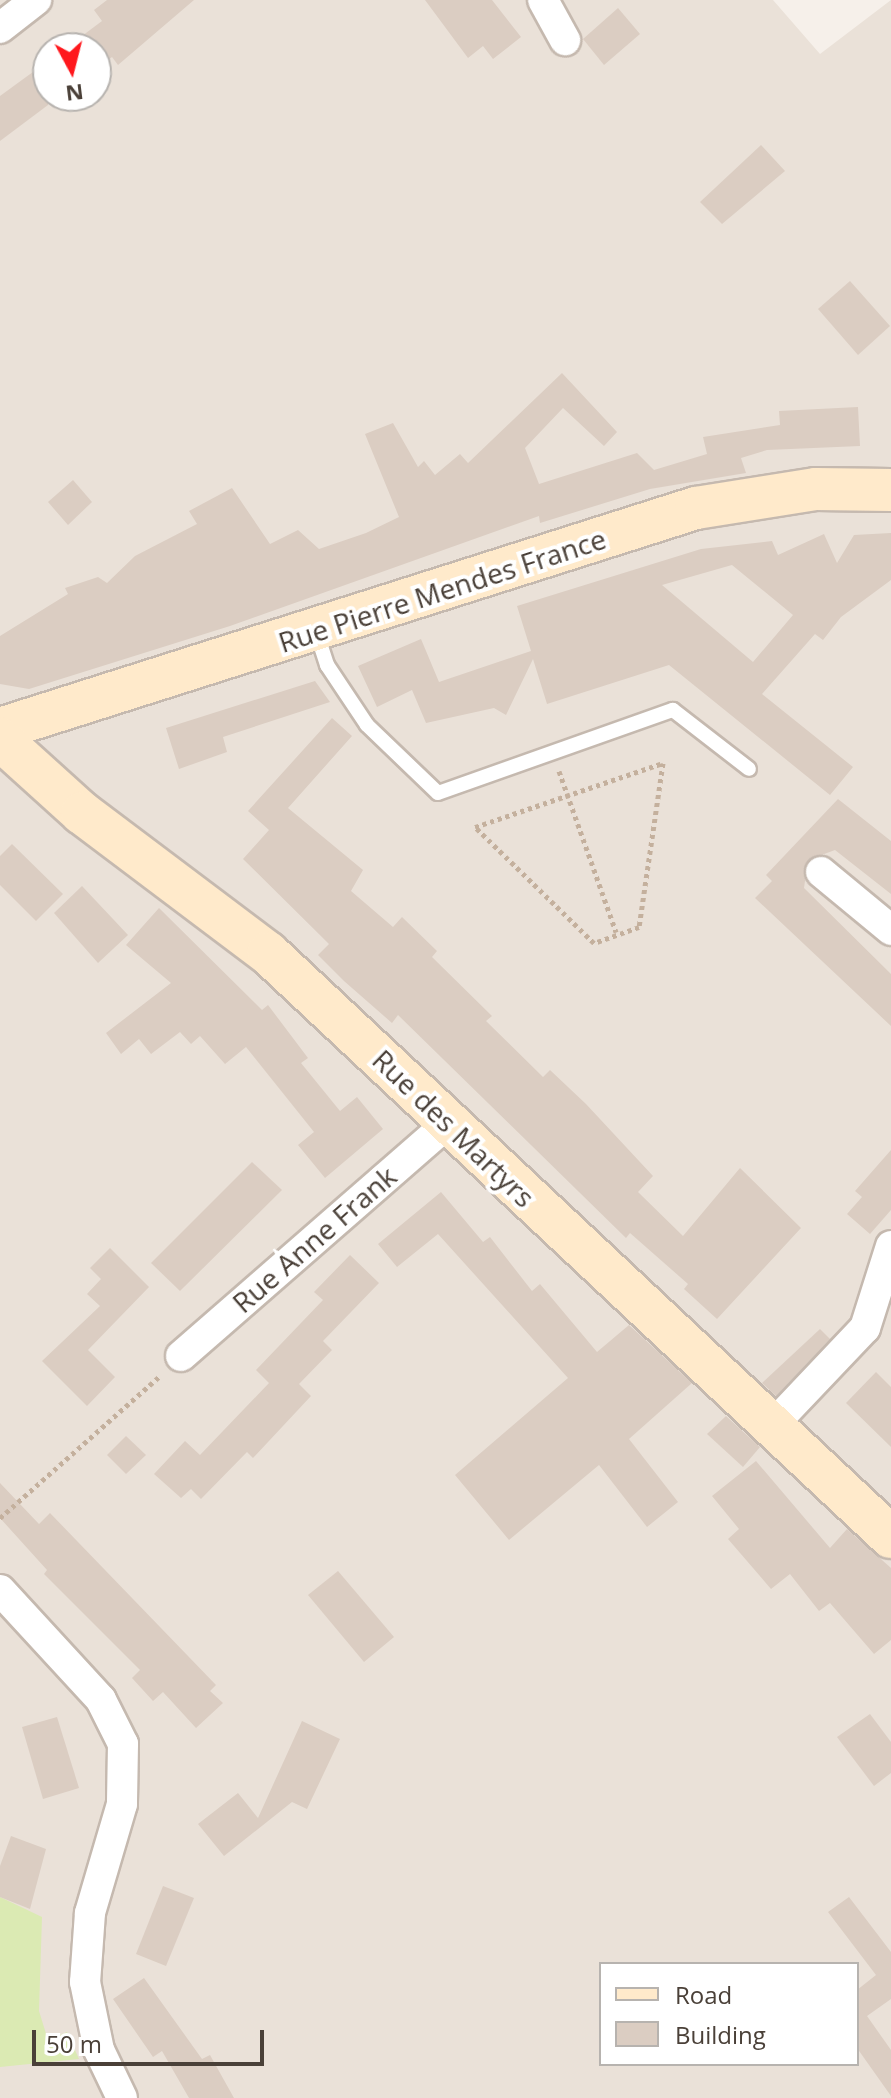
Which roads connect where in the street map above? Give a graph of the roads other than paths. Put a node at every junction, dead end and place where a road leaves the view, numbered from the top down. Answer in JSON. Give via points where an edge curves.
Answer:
{"nodes":[{"id":1,"x":36,"y":0,"type":"edge"},
{"id":2,"x":543,"y":0,"type":"edge"},
{"id":3,"x":0,"y":28,"type":"edge"},
{"id":4,"x":565,"y":40,"type":"dead end"},
{"id":5,"x":891,"y":490,"type":"edge"},
{"id":6,"x":316,"y":630,"type":"junction"},
{"id":7,"x":0,"y":729,"type":"edge"},
{"id":8,"x":0,"y":739,"type":"edge"},
{"id":9,"x":749,"y":769,"type":"dead end"},
{"id":10,"x":821,"y":872,"type":"dead end"},
{"id":11,"x":891,"y":930,"type":"edge"},
{"id":12,"x":448,"y":1123,"type":"junction"},
{"id":13,"x":891,"y":1246,"type":"edge"},
{"id":14,"x":181,"y":1356,"type":"road end"},
{"id":15,"x":770,"y":1428,"type":"junction"},
{"id":16,"x":891,"y":1537,"type":"edge"},
{"id":17,"x":0,"y":1590,"type":"edge"},
{"id":18,"x":122,"y":2098,"type":"edge"}],
"edges":[{"from":1,"to":3,"type":"street"},
{"from":2,"to":4,"type":"street"},
{"from":5,"to":6,"type":"street","name":"Rue Pierre Mendes France","via":[[816,489],[696,508]]},
{"from":6,"to":7,"type":"street","name":"Rue Pierre Mendes France"},
{"from":6,"to":9,"type":"lane","via":[[327,665],[367,725],[438,793],[673,710]]},
{"from":8,"to":12,"type":"street","name":"Rue des Martyrs","via":[[82,813],[268,953]]},
{"from":10,"to":11,"type":"street"},
{"from":12,"to":14,"type":"street","name":"Rue Anne Frank"},
{"from":12,"to":15,"type":"street","name":"Rue des Martyrs"},
{"from":13,"to":15,"type":"street","via":[[865,1328]]},
{"from":15,"to":16,"type":"street","name":"Rue des Martyrs"},
{"from":17,"to":18,"type":"street","via":[[101,1700],[123,1744],[122,1804],[90,1913],[85,1982],[99,2050]]}]}
